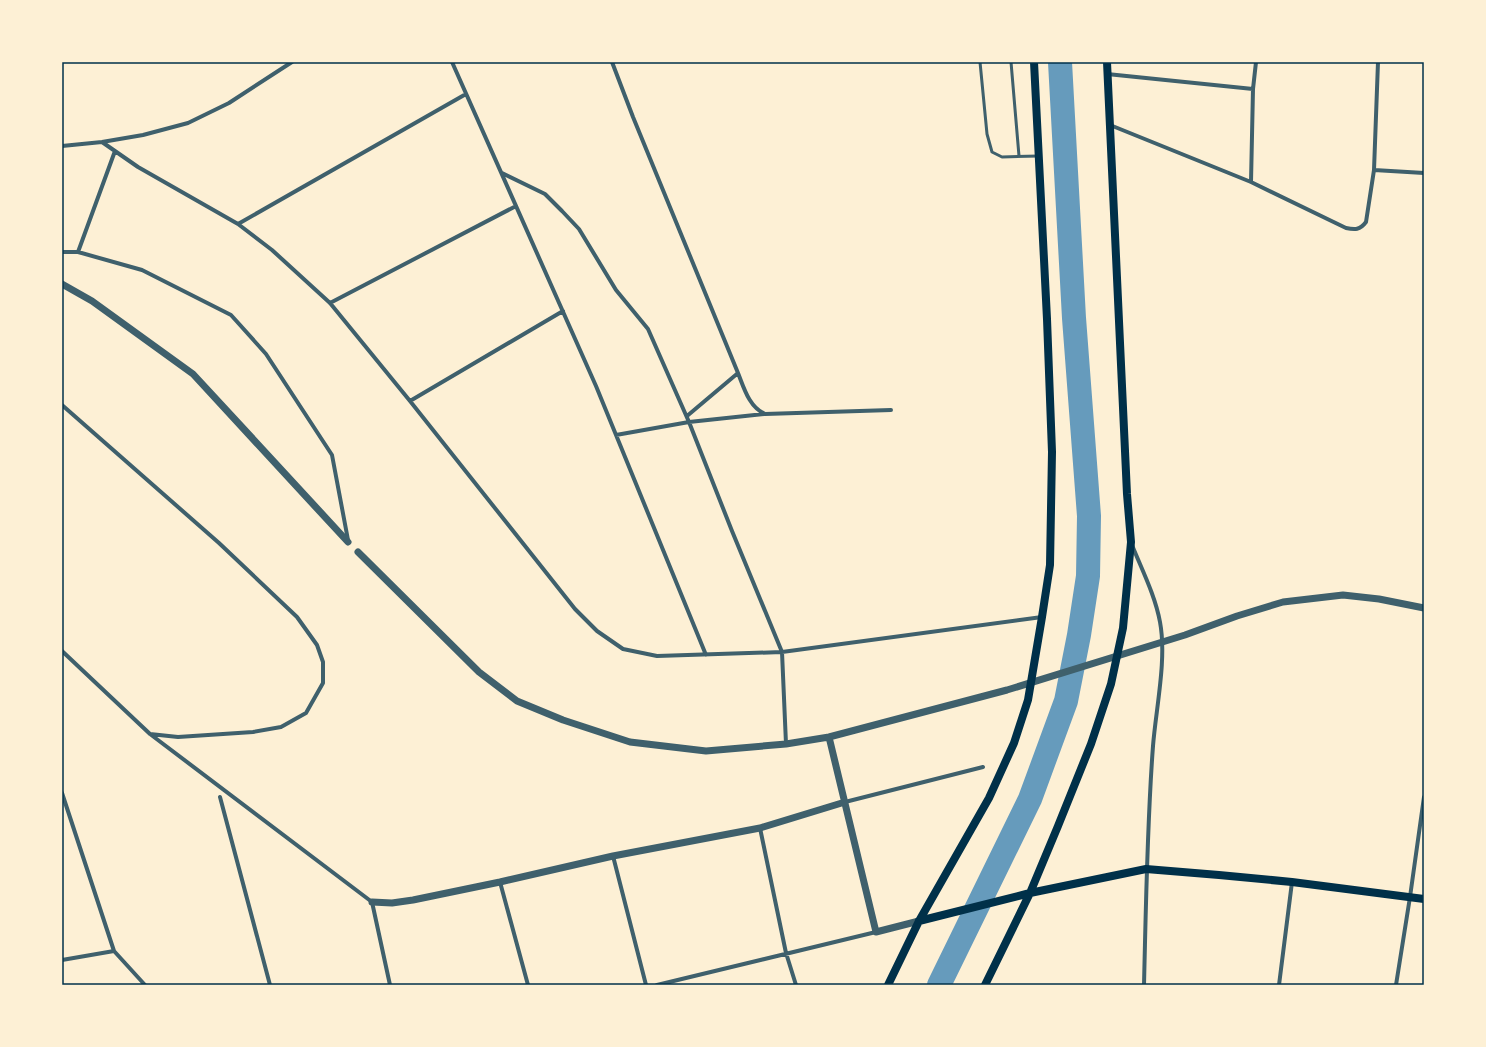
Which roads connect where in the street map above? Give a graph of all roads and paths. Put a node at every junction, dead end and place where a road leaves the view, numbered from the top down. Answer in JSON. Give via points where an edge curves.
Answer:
{"nodes":[{"id":1,"x":292,"y":62,"type":"edge"},
{"id":2,"x":452,"y":62,"type":"edge"},
{"id":3,"x":612,"y":62,"type":"edge"},
{"id":4,"x":980,"y":62,"type":"edge"},
{"id":5,"x":1011,"y":62,"type":"edge"},
{"id":6,"x":1034,"y":62,"type":"edge"},
{"id":7,"x":1106,"y":62,"type":"edge"},
{"id":8,"x":1256,"y":62,"type":"edge"},
{"id":9,"x":1378,"y":62,"type":"edge"},
{"id":10,"x":1107,"y":74,"type":"junction"},
{"id":11,"x":1253,"y":89,"type":"junction"},
{"id":12,"x":466,"y":94,"type":"junction"},
{"id":13,"x":1109,"y":124,"type":"junction"},
{"id":14,"x":102,"y":142,"type":"junction"},
{"id":15,"x":62,"y":146,"type":"edge"},
{"id":16,"x":115,"y":151,"type":"junction"},
{"id":17,"x":1019,"y":156,"type":"junction"},
{"id":18,"x":1038,"y":156,"type":"junction"},
{"id":19,"x":1374,"y":170,"type":"junction"},
{"id":20,"x":502,"y":173,"type":"junction"},
{"id":21,"x":1424,"y":173,"type":"edge"},
{"id":22,"x":1251,"y":182,"type":"junction"},
{"id":23,"x":516,"y":206,"type":"junction"},
{"id":24,"x":238,"y":224,"type":"junction"},
{"id":25,"x":62,"y":252,"type":"edge"},
{"id":26,"x":78,"y":252,"type":"junction"},
{"id":27,"x":62,"y":284,"type":"edge"},
{"id":28,"x":330,"y":303,"type":"junction"},
{"id":29,"x":563,"y":311,"type":"junction"},
{"id":30,"x":738,"y":373,"type":"junction"},
{"id":31,"x":410,"y":400,"type":"junction"},
{"id":32,"x":62,"y":405,"type":"edge"},
{"id":33,"x":891,"y":410,"type":"dead end"},
{"id":34,"x":765,"y":414,"type":"junction"},
{"id":35,"x":687,"y":416,"type":"junction"},
{"id":36,"x":689,"y":422,"type":"junction"},
{"id":37,"x":616,"y":435,"type":"junction"},
{"id":38,"x":348,"y":542,"type":"joint"},
{"id":39,"x":1131,"y":542,"type":"junction"},
{"id":40,"x":358,"y":552,"type":"dead end"},
{"id":41,"x":1424,"y":608,"type":"edge"},
{"id":42,"x":1042,"y":617,"type":"junction"},
{"id":43,"x":62,"y":651,"type":"edge"},
{"id":44,"x":782,"y":652,"type":"junction"},
{"id":45,"x":706,"y":655,"type":"junction"},
{"id":46,"x":150,"y":734,"type":"junction"},
{"id":47,"x":829,"y":737,"type":"junction"},
{"id":48,"x":786,"y":744,"type":"junction"},
{"id":49,"x":983,"y":767,"type":"dead end"},
{"id":50,"x":62,"y":793,"type":"edge"},
{"id":51,"x":220,"y":797,"type":"dead end"},
{"id":52,"x":1424,"y":797,"type":"edge"},
{"id":53,"x":63,"y":798,"type":"edge"},
{"id":54,"x":844,"y":802,"type":"junction"},
{"id":55,"x":760,"y":828,"type":"junction"},
{"id":56,"x":613,"y":856,"type":"junction"},
{"id":57,"x":1146,"y":869,"type":"junction"},
{"id":58,"x":500,"y":882,"type":"junction"},
{"id":59,"x":1292,"y":882,"type":"junction"},
{"id":60,"x":1030,"y":893,"type":"junction"},
{"id":61,"x":1410,"y":897,"type":"junction"},
{"id":62,"x":1424,"y":899,"type":"edge"},
{"id":63,"x":372,"y":902,"type":"junction"},
{"id":64,"x":919,"y":921,"type":"junction"},
{"id":65,"x":876,"y":932,"type":"junction"},
{"id":66,"x":114,"y":951,"type":"junction"},
{"id":67,"x":786,"y":953,"type":"junction"},
{"id":68,"x":62,"y":960,"type":"edge"},
{"id":69,"x":145,"y":985,"type":"edge"},
{"id":70,"x":270,"y":985,"type":"edge"},
{"id":71,"x":390,"y":985,"type":"edge"},
{"id":72,"x":528,"y":985,"type":"edge"},
{"id":73,"x":646,"y":985,"type":"edge"},
{"id":74,"x":657,"y":985,"type":"edge"},
{"id":75,"x":796,"y":985,"type":"edge"},
{"id":76,"x":888,"y":985,"type":"edge"},
{"id":77,"x":985,"y":985,"type":"edge"},
{"id":78,"x":1144,"y":985,"type":"edge"},
{"id":79,"x":1278,"y":985,"type":"edge"},
{"id":80,"x":1396,"y":985,"type":"edge"}],
"edges":[{"from":1,"to":14,"type":"street","via":[[229,103],[188,124]]},
{"from":2,"to":12,"type":"street"},
{"from":3,"to":30,"type":"street"},
{"from":4,"to":17,"type":"lane","via":[[987,134],[992,152],[1002,157]]},
{"from":5,"to":17,"type":"lane"},
{"from":6,"to":18,"type":"main road"},
{"from":7,"to":10,"type":"main road"},
{"from":8,"to":11,"type":"street"},
{"from":9,"to":19,"type":"street"},
{"from":10,"to":11,"type":"street"},
{"from":10,"to":13,"type":"main road"},
{"from":11,"to":22,"type":"street"},
{"from":12,"to":20,"type":"street"},
{"from":12,"to":24,"type":"street"},
{"from":13,"to":22,"type":"street"},
{"from":13,"to":39,"type":"main road"},
{"from":14,"to":15,"type":"street"},
{"from":14,"to":16,"type":"street"},
{"from":16,"to":24,"type":"street","via":[[138,167]]},
{"from":16,"to":26,"type":"street"},
{"from":17,"to":18,"type":"lane"},
{"from":18,"to":42,"type":"main road","via":[[1052,452],[1050,565]]},
{"from":19,"to":21,"type":"street"},
{"from":19,"to":22,"type":"street","via":[[1366,222],[1361,228],[1354,230]]},
{"from":20,"to":23,"type":"street"},
{"from":20,"to":35,"type":"street","via":[[545,194],[579,229],[616,290],[648,329]]},
{"from":23,"to":28,"type":"street"},
{"from":23,"to":29,"type":"street"},
{"from":24,"to":28,"type":"street","via":[[272,250]]},
{"from":25,"to":26,"type":"street"},
{"from":26,"to":38,"type":"street","via":[[142,270],[232,315],[266,354],[332,455]]},
{"from":27,"to":38,"type":"street","via":[[92,301],[193,374]]},
{"from":28,"to":31,"type":"street"},
{"from":29,"to":31,"type":"street"},
{"from":29,"to":37,"type":"street"},
{"from":30,"to":34,"type":"street","via":[[751,402],[758,411]]},
{"from":30,"to":35,"type":"street"},
{"from":31,"to":45,"type":"street","via":[[575,609],[597,632],[623,649],[657,656]]},
{"from":32,"to":46,"type":"street","via":[[219,543],[297,617],[317,646],[324,662],[323,683],[306,712],[281,727],[253,732],[178,737]]},
{"from":33,"to":34,"type":"street"},
{"from":34,"to":36,"type":"street"},
{"from":35,"to":36,"type":"street"},
{"from":36,"to":37,"type":"street"},
{"from":36,"to":44,"type":"street"},
{"from":37,"to":45,"type":"street"},
{"from":39,"to":57,"type":"street","via":[[1160,622],[1162,658],[1153,747]]},
{"from":39,"to":60,"type":"main road","via":[[1123,628],[1111,684],[1091,744]]},
{"from":40,"to":48,"type":"street","via":[[479,672],[517,701],[563,720],[630,742],[706,751]]},
{"from":41,"to":47,"type":"street","via":[[1343,595],[1283,602],[1007,690]]},
{"from":42,"to":44,"type":"street"},
{"from":42,"to":64,"type":"main road","via":[[1028,700],[1014,744],[989,798]]},
{"from":43,"to":46,"type":"street"},
{"from":44,"to":45,"type":"street"},
{"from":44,"to":48,"type":"street"},
{"from":46,"to":63,"type":"street"},
{"from":47,"to":48,"type":"street"},
{"from":47,"to":54,"type":"street"},
{"from":49,"to":54,"type":"street"},
{"from":50,"to":53,"type":"street"},
{"from":51,"to":70,"type":"street"},
{"from":52,"to":61,"type":"street"},
{"from":53,"to":66,"type":"street"},
{"from":54,"to":55,"type":"street"},
{"from":54,"to":65,"type":"street"},
{"from":55,"to":56,"type":"street"},
{"from":55,"to":67,"type":"street"},
{"from":56,"to":58,"type":"street"},
{"from":56,"to":73,"type":"street"},
{"from":57,"to":59,"type":"main road"},
{"from":57,"to":60,"type":"main road"},
{"from":57,"to":78,"type":"street"},
{"from":58,"to":63,"type":"street","via":[[413,900]]},
{"from":58,"to":72,"type":"street"},
{"from":59,"to":61,"type":"main road"},
{"from":59,"to":79,"type":"street"},
{"from":60,"to":64,"type":"main road"},
{"from":60,"to":77,"type":"main road"},
{"from":61,"to":62,"type":"main road"},
{"from":61,"to":80,"type":"street"},
{"from":63,"to":71,"type":"street"},
{"from":64,"to":65,"type":"street"},
{"from":64,"to":76,"type":"main road"},
{"from":65,"to":67,"type":"street"},
{"from":66,"to":68,"type":"street"},
{"from":66,"to":69,"type":"street"},
{"from":67,"to":74,"type":"street"},
{"from":67,"to":75,"type":"street"}]}
